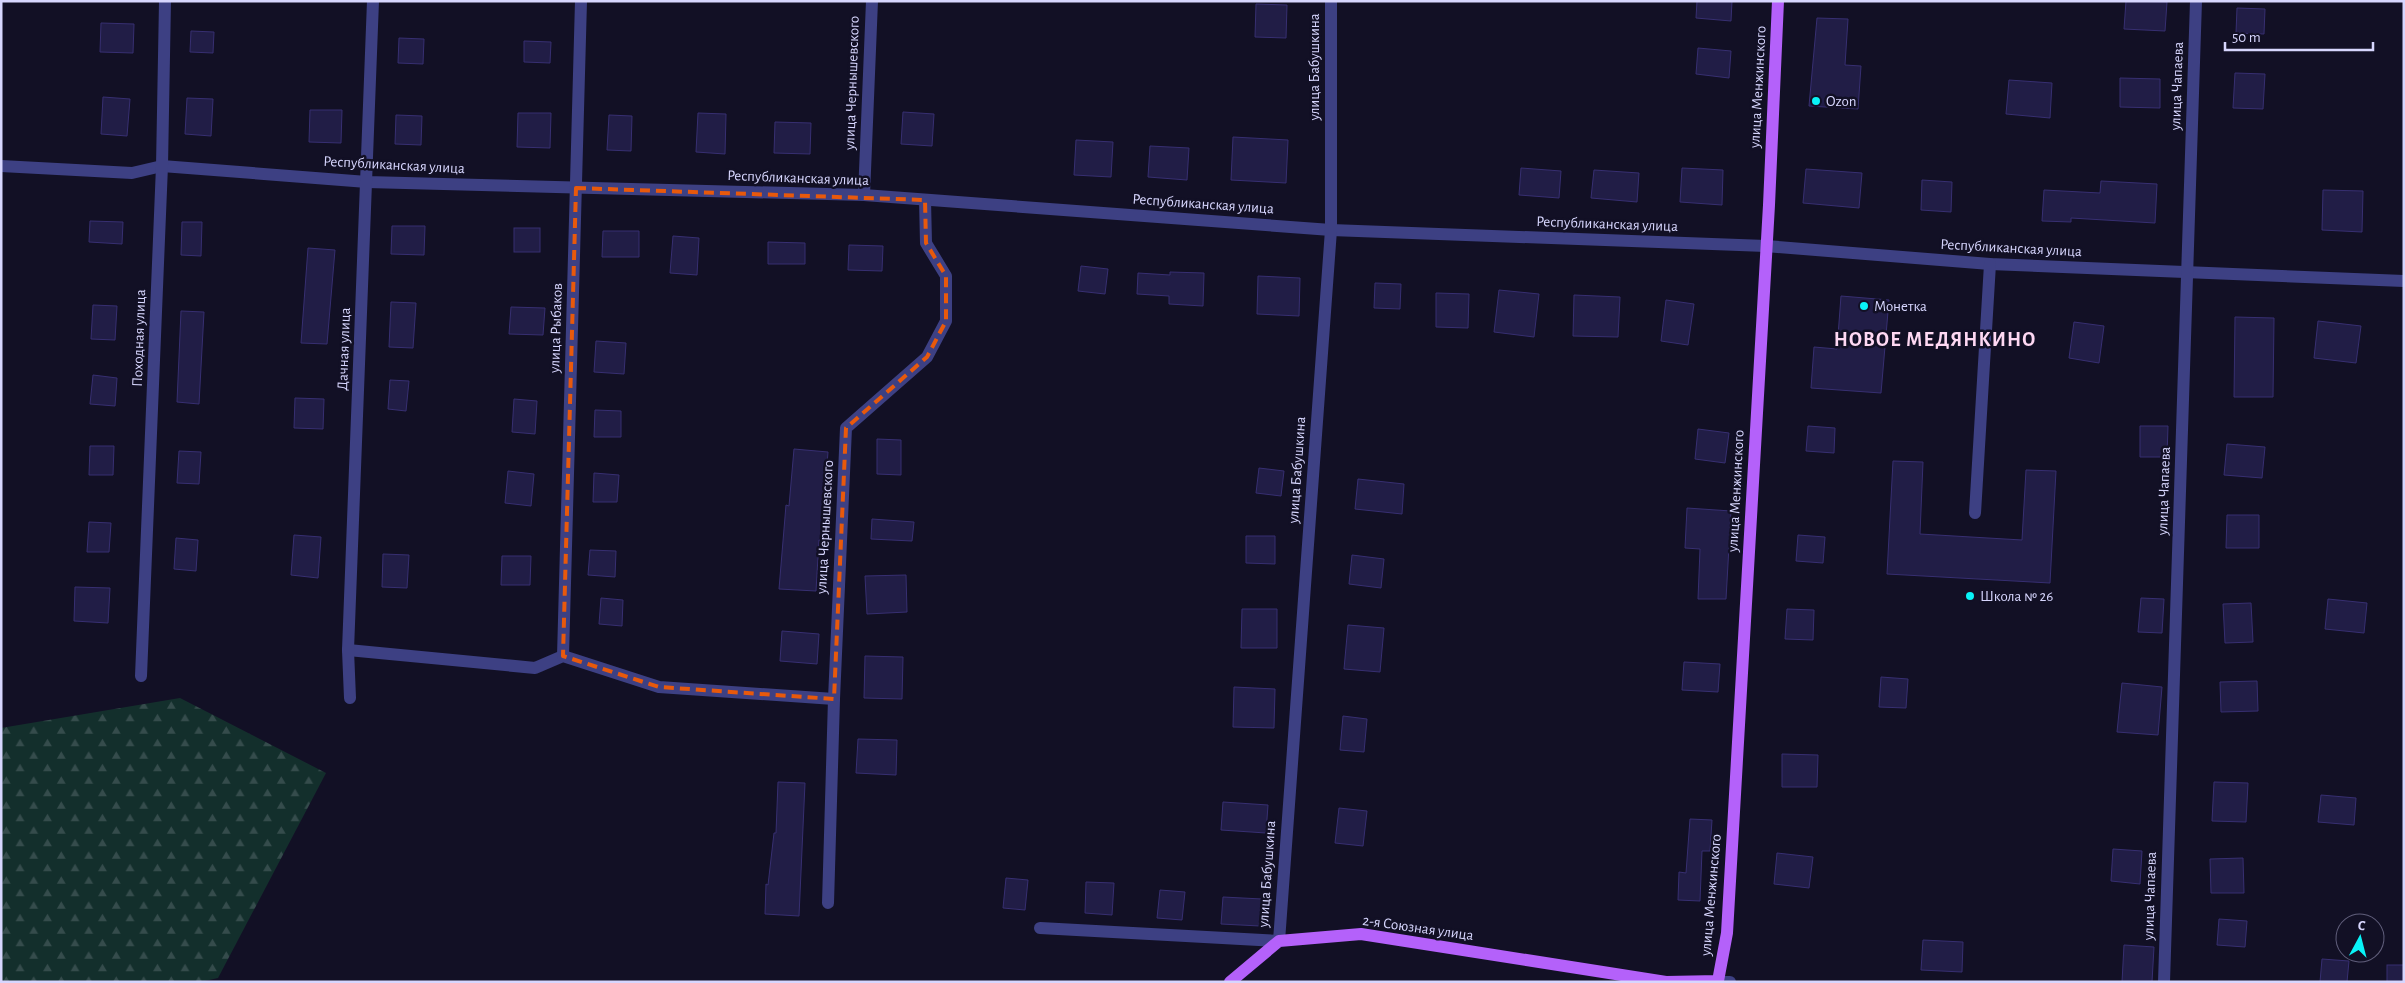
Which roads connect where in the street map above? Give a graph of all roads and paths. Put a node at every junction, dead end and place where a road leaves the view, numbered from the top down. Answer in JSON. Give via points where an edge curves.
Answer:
{"nodes":[{"id":1,"x":165,"y":1,"type":"edge"},
{"id":2,"x":373,"y":1,"type":"edge"},
{"id":3,"x":581,"y":1,"type":"edge"},
{"id":4,"x":872,"y":1,"type":"edge"},
{"id":5,"x":1331,"y":1,"type":"edge"},
{"id":6,"x":1778,"y":1,"type":"edge"},
{"id":7,"x":2196,"y":1,"type":"edge"},
{"id":8,"x":1,"y":166,"type":"edge"},
{"id":9,"x":162,"y":166,"type":"junction"},
{"id":10,"x":368,"y":182,"type":"junction"},
{"id":11,"x":576,"y":188,"type":"junction"},
{"id":12,"x":864,"y":195,"type":"junction"},
{"id":13,"x":925,"y":200,"type":"junction"},
{"id":14,"x":1330,"y":230,"type":"junction"},
{"id":15,"x":1766,"y":246,"type":"junction"},
{"id":16,"x":1990,"y":264,"type":"junction"},
{"id":17,"x":2187,"y":273,"type":"junction"},
{"id":18,"x":2404,"y":281,"type":"edge"},
{"id":19,"x":1975,"y":513,"type":"dead end"},
{"id":20,"x":348,"y":650,"type":"junction"},
{"id":21,"x":563,"y":656,"type":"junction"},
{"id":22,"x":141,"y":676,"type":"dead end"},
{"id":23,"x":350,"y":698,"type":"dead end"},
{"id":24,"x":834,"y":699,"type":"junction"},
{"id":25,"x":828,"y":903,"type":"dead end"},
{"id":26,"x":1040,"y":928,"type":"dead end"},
{"id":27,"x":1279,"y":942,"type":"junction"},
{"id":28,"x":1722,"y":981,"type":"edge"},
{"id":29,"x":1230,"y":982,"type":"edge"},
{"id":30,"x":2164,"y":982,"type":"edge"}],
"edges":[{"from":1,"to":9,"type":"street","name":"Походная улица"},
{"from":2,"to":10,"type":"street","name":"Дачная улица"},
{"from":3,"to":11,"type":"street","name":"улица Рыбаков"},
{"from":4,"to":12,"type":"street","name":"улица Чернышевского"},
{"from":5,"to":14,"type":"street","name":"улица Бабушкина"},
{"from":6,"to":15,"type":"main road","name":"улица Менжинского"},
{"from":7,"to":17,"type":"street","name":"улица Чапаева"},
{"from":8,"to":9,"type":"street","name":"Республиканская улица","via":[[132,174]]},
{"from":9,"to":10,"type":"street","name":"Республиканская улица"},
{"from":9,"to":22,"type":"street","name":"Походная улица"},
{"from":10,"to":11,"type":"street","name":"Республиканская улица"},
{"from":10,"to":20,"type":"street","name":"Дачная улица"},
{"from":11,"to":12,"type":"street","name":"Республиканская улица"},
{"from":11,"to":21,"type":"street","name":"улица Рыбаков"},
{"from":12,"to":13,"type":"street","name":"Республиканская улица"},
{"from":13,"to":14,"type":"street","name":"Республиканская улица"},
{"from":13,"to":24,"type":"street","name":"улица Чернышевского","via":[[926,243],[946,276],[946,321],[928,357],[846,428]]},
{"from":14,"to":15,"type":"street","name":"Республиканская улица"},
{"from":14,"to":27,"type":"street","name":"улица Бабушкина"},
{"from":15,"to":16,"type":"street","name":"Республиканская улица"},
{"from":15,"to":28,"type":"main road","name":"улица Менжинского"},
{"from":16,"to":17,"type":"street","name":"Республиканская улица"},
{"from":16,"to":19,"type":"street"},
{"from":17,"to":18,"type":"street","name":"Республиканская улица"},
{"from":17,"to":30,"type":"street","name":"улица Чапаева"},
{"from":20,"to":21,"type":"street","via":[[535,668]]},
{"from":20,"to":23,"type":"street","name":"Дачная улица"},
{"from":21,"to":24,"type":"street","via":[[659,687]]},
{"from":24,"to":25,"type":"street","name":"улица Чернышевского"},
{"from":26,"to":27,"type":"street","name":"2-я Союзная улица"},
{"from":27,"to":28,"type":"main road","name":"2-я Союзная улица","via":[[1361,934],[1666,982]]},
{"from":27,"to":29,"type":"main road"}]}
